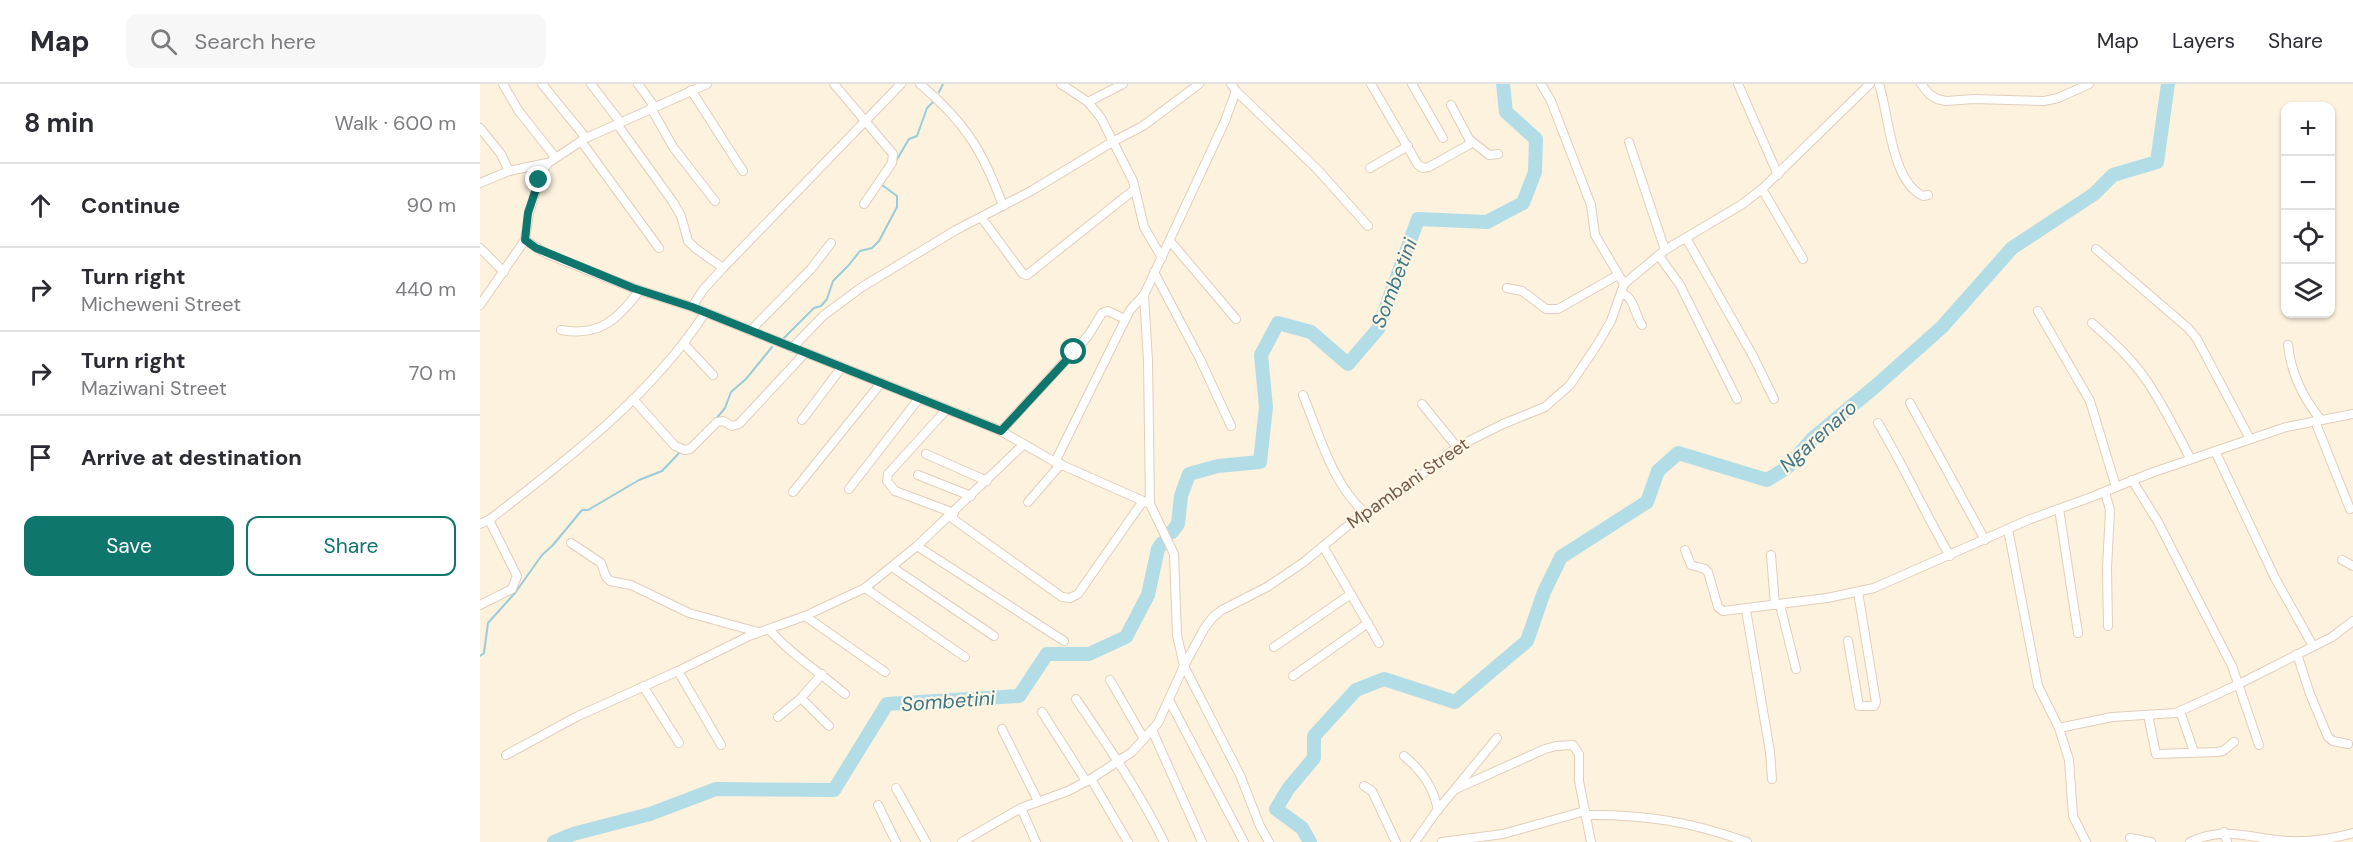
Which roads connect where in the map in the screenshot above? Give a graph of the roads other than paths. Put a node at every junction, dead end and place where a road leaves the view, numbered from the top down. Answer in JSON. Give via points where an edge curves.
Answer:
{"nodes":[{"id":1,"x":503,"y":84,"type":"edge"},
{"id":2,"x":542,"y":84,"type":"edge"},
{"id":3,"x":591,"y":84,"type":"edge"},
{"id":4,"x":639,"y":84,"type":"edge"},
{"id":5,"x":707,"y":84,"type":"edge"},
{"id":6,"x":834,"y":84,"type":"edge"},
{"id":7,"x":901,"y":84,"type":"edge"},
{"id":8,"x":920,"y":84,"type":"edge"},
{"id":9,"x":1061,"y":84,"type":"edge"},
{"id":10,"x":1123,"y":84,"type":"edge"},
{"id":11,"x":1199,"y":84,"type":"edge"},
{"id":12,"x":1371,"y":84,"type":"edge"},
{"id":13,"x":1412,"y":84,"type":"edge"},
{"id":14,"x":1541,"y":84,"type":"edge"},
{"id":15,"x":1738,"y":84,"type":"edge"},
{"id":16,"x":1870,"y":84,"type":"edge"},
{"id":17,"x":1879,"y":84,"type":"edge"},
{"id":18,"x":1921,"y":84,"type":"edge"},
{"id":19,"x":2090,"y":84,"type":"edge"},
{"id":20,"x":2079,"y":86,"type":"edge"},
{"id":21,"x":687,"y":88,"type":"edge"},
{"id":22,"x":1234,"y":88,"type":"edge"},
{"id":23,"x":1088,"y":102,"type":"junction"},
{"id":24,"x":1450,"y":105,"type":"dead end"},
{"id":25,"x":652,"y":107,"type":"junction"},
{"id":26,"x":865,"y":122,"type":"junction"},
{"id":27,"x":618,"y":123,"type":"junction"},
{"id":28,"x":480,"y":128,"type":"edge"},
{"id":29,"x":1443,"y":138,"type":"dead end"},
{"id":30,"x":583,"y":139,"type":"junction"},
{"id":31,"x":1114,"y":141,"type":"junction"},
{"id":32,"x":1629,"y":142,"type":"dead end"},
{"id":33,"x":1472,"y":143,"type":"junction"},
{"id":34,"x":1408,"y":146,"type":"junction"},
{"id":35,"x":1498,"y":154,"type":"dead end"},
{"id":36,"x":555,"y":157,"type":"junction"},
{"id":37,"x":548,"y":163,"type":"junction"},
{"id":38,"x":1370,"y":168,"type":"dead end"},
{"id":39,"x":509,"y":171,"type":"junction"},
{"id":40,"x":743,"y":171,"type":"dead end"},
{"id":41,"x":1778,"y":175,"type":"junction"},
{"id":42,"x":480,"y":183,"type":"edge"},
{"id":43,"x":1135,"y":189,"type":"junction"},
{"id":44,"x":1762,"y":189,"type":"junction"},
{"id":45,"x":1928,"y":195,"type":"dead end"},
{"id":46,"x":715,"y":201,"type":"dead end"},
{"id":47,"x":864,"y":204,"type":"dead end"},
{"id":48,"x":1003,"y":206,"type":"junction"},
{"id":49,"x":981,"y":217,"type":"junction"},
{"id":50,"x":1368,"y":226,"type":"dead end"},
{"id":51,"x":1686,"y":238,"type":"junction"},
{"id":52,"x":525,"y":240,"type":"junction"},
{"id":53,"x":1170,"y":241,"type":"junction"},
{"id":54,"x":831,"y":243,"type":"dead end"},
{"id":55,"x":480,"y":248,"type":"edge"},
{"id":56,"x":659,"y":248,"type":"dead end"},
{"id":57,"x":2096,"y":249,"type":"dead end"},
{"id":58,"x":1662,"y":253,"type":"junction"},
{"id":59,"x":1162,"y":258,"type":"junction"},
{"id":60,"x":1803,"y":259,"type":"dead end"},
{"id":61,"x":723,"y":268,"type":"junction"},
{"id":62,"x":504,"y":272,"type":"junction"},
{"id":63,"x":1154,"y":272,"type":"junction"},
{"id":64,"x":1618,"y":275,"type":"junction"},
{"id":65,"x":1624,"y":284,"type":"junction"},
{"id":66,"x":1507,"y":288,"type":"dead end"},
{"id":67,"x":640,"y":290,"type":"junction"},
{"id":68,"x":1621,"y":293,"type":"junction"},
{"id":69,"x":1144,"y":294,"type":"junction"},
{"id":70,"x":480,"y":304,"type":"edge"},
{"id":71,"x":692,"y":307,"type":"junction"},
{"id":72,"x":2038,"y":311,"type":"dead end"},
{"id":73,"x":705,"y":313,"type":"junction"},
{"id":74,"x":1125,"y":319,"type":"junction"},
{"id":75,"x":1236,"y":319,"type":"dead end"},
{"id":76,"x":2092,"y":322,"type":"dead end"},
{"id":77,"x":1642,"y":326,"type":"dead end"},
{"id":78,"x":561,"y":330,"type":"dead end"},
{"id":79,"x":750,"y":331,"type":"junction"},
{"id":80,"x":684,"y":344,"type":"junction"},
{"id":81,"x":2288,"y":345,"type":"dead end"},
{"id":82,"x":792,"y":348,"type":"junction"},
{"id":83,"x":805,"y":353,"type":"junction"},
{"id":84,"x":841,"y":368,"type":"junction"},
{"id":85,"x":713,"y":375,"type":"dead end"},
{"id":86,"x":881,"y":383,"type":"junction"},
{"id":87,"x":1304,"y":395,"type":"dead end"},
{"id":88,"x":920,"y":397,"type":"junction"},
{"id":89,"x":633,"y":399,"type":"junction"},
{"id":90,"x":1737,"y":399,"type":"dead end"},
{"id":91,"x":1774,"y":399,"type":"dead end"},
{"id":92,"x":1910,"y":403,"type":"dead end"},
{"id":93,"x":1422,"y":404,"type":"dead end"},
{"id":94,"x":946,"y":410,"type":"junction"},
{"id":95,"x":2353,"y":414,"type":"edge"},
{"id":96,"x":802,"y":420,"type":"dead end"},
{"id":97,"x":2318,"y":420,"type":"junction"},
{"id":98,"x":1878,"y":423,"type":"dead end"},
{"id":99,"x":1231,"y":426,"type":"dead end"},
{"id":100,"x":1001,"y":431,"type":"junction"},
{"id":101,"x":2250,"y":439,"type":"junction"},
{"id":102,"x":1024,"y":444,"type":"junction"},
{"id":103,"x":1457,"y":447,"type":"junction"},
{"id":104,"x":2215,"y":451,"type":"junction"},
{"id":105,"x":926,"y":454,"type":"dead end"},
{"id":106,"x":2190,"y":458,"type":"junction"},
{"id":107,"x":1058,"y":463,"type":"junction"},
{"id":108,"x":918,"y":475,"type":"dead end"},
{"id":109,"x":2132,"y":480,"type":"junction"},
{"id":110,"x":987,"y":481,"type":"junction"},
{"id":111,"x":2116,"y":487,"type":"junction"},
{"id":112,"x":849,"y":489,"type":"dead end"},
{"id":113,"x":793,"y":492,"type":"dead end"},
{"id":114,"x":2105,"y":492,"type":"junction"},
{"id":115,"x":971,"y":496,"type":"junction"},
{"id":116,"x":1028,"y":502,"type":"dead end"},
{"id":117,"x":1146,"y":502,"type":"junction"},
{"id":118,"x":2350,"y":508,"type":"dead end"},
{"id":119,"x":2059,"y":509,"type":"junction"},
{"id":120,"x":1366,"y":514,"type":"junction"},
{"id":121,"x":952,"y":515,"type":"junction"},
{"id":122,"x":489,"y":520,"type":"junction"},
{"id":123,"x":480,"y":524,"type":"edge"},
{"id":124,"x":2008,"y":529,"type":"junction"},
{"id":125,"x":1985,"y":540,"type":"junction"},
{"id":126,"x":571,"y":543,"type":"dead end"},
{"id":127,"x":917,"y":546,"type":"junction"},
{"id":128,"x":1323,"y":546,"type":"junction"},
{"id":129,"x":1685,"y":550,"type":"dead end"},
{"id":130,"x":1771,"y":555,"type":"dead end"},
{"id":131,"x":1950,"y":556,"type":"junction"},
{"id":132,"x":2342,"y":560,"type":"dead end"},
{"id":133,"x":2353,"y":566,"type":"edge"},
{"id":134,"x":892,"y":567,"type":"junction"},
{"id":135,"x":865,"y":588,"type":"junction"},
{"id":136,"x":1858,"y":592,"type":"junction"},
{"id":137,"x":1351,"y":594,"type":"junction"},
{"id":138,"x":480,"y":605,"type":"edge"},
{"id":139,"x":1778,"y":605,"type":"junction"},
{"id":140,"x":1746,"y":610,"type":"junction"},
{"id":141,"x":805,"y":616,"type":"junction"},
{"id":142,"x":2353,"y":621,"type":"edge"},
{"id":143,"x":1368,"y":623,"type":"junction"},
{"id":144,"x":2108,"y":626,"type":"dead end"},
{"id":145,"x":769,"y":629,"type":"junction"},
{"id":146,"x":760,"y":632,"type":"junction"},
{"id":147,"x":2078,"y":633,"type":"dead end"},
{"id":148,"x":994,"y":636,"type":"dead end"},
{"id":149,"x":1064,"y":641,"type":"dead end"},
{"id":150,"x":1848,"y":641,"type":"dead end"},
{"id":151,"x":1379,"y":643,"type":"dead end"},
{"id":152,"x":2313,"y":646,"type":"junction"},
{"id":153,"x":1274,"y":647,"type":"dead end"},
{"id":154,"x":2297,"y":654,"type":"junction"},
{"id":155,"x":965,"y":657,"type":"dead end"},
{"id":156,"x":1184,"y":666,"type":"junction"},
{"id":157,"x":1796,"y":669,"type":"dead end"},
{"id":158,"x":678,"y":671,"type":"junction"},
{"id":159,"x":885,"y":672,"type":"dead end"},
{"id":160,"x":822,"y":674,"type":"junction"},
{"id":161,"x":1293,"y":676,"type":"dead end"},
{"id":162,"x":1110,"y":680,"type":"dead end"},
{"id":163,"x":2237,"y":685,"type":"junction"},
{"id":164,"x":643,"y":686,"type":"junction"},
{"id":165,"x":845,"y":694,"type":"dead end"},
{"id":166,"x":801,"y":698,"type":"junction"},
{"id":167,"x":1076,"y":699,"type":"dead end"},
{"id":168,"x":1169,"y":700,"type":"junction"},
{"id":169,"x":2180,"y":711,"type":"junction"},
{"id":170,"x":1042,"y":712,"type":"dead end"},
{"id":171,"x":2148,"y":715,"type":"junction"},
{"id":172,"x":778,"y":717,"type":"dead end"},
{"id":173,"x":829,"y":726,"type":"dead end"},
{"id":174,"x":2059,"y":728,"type":"junction"},
{"id":175,"x":1002,"y":729,"type":"dead end"},
{"id":176,"x":1152,"y":730,"type":"junction"},
{"id":177,"x":1497,"y":738,"type":"dead end"},
{"id":178,"x":1144,"y":739,"type":"junction"},
{"id":179,"x":2234,"y":742,"type":"dead end"},
{"id":180,"x":679,"y":743,"type":"dead end"},
{"id":181,"x":2348,"y":744,"type":"dead end"},
{"id":182,"x":721,"y":745,"type":"dead end"},
{"id":183,"x":2259,"y":746,"type":"dead end"},
{"id":184,"x":2194,"y":752,"type":"junction"},
{"id":185,"x":506,"y":755,"type":"dead end"},
{"id":186,"x":1404,"y":756,"type":"dead end"},
{"id":187,"x":1120,"y":761,"type":"junction"},
{"id":188,"x":1772,"y":779,"type":"dead end"},
{"id":189,"x":1089,"y":780,"type":"junction"},
{"id":190,"x":1364,"y":786,"type":"dead end"},
{"id":191,"x":896,"y":788,"type":"dead end"},
{"id":192,"x":1456,"y":789,"type":"junction"},
{"id":193,"x":1038,"y":801,"type":"junction"},
{"id":194,"x":878,"y":805,"type":"dead end"},
{"id":195,"x":1021,"y":808,"type":"junction"},
{"id":196,"x":1438,"y":810,"type":"junction"},
{"id":197,"x":1585,"y":813,"type":"junction"},
{"id":198,"x":2224,"y":832,"type":"junction"},
{"id":199,"x":2352,"y":836,"type":"edge"},
{"id":200,"x":976,"y":838,"type":"edge"},
{"id":201,"x":2130,"y":838,"type":"dead end"},
{"id":202,"x":2286,"y":841,"type":"edge"},
{"id":203,"x":896,"y":842,"type":"edge"},
{"id":204,"x":926,"y":842,"type":"edge"},
{"id":205,"x":962,"y":842,"type":"edge"},
{"id":206,"x":1036,"y":842,"type":"edge"},
{"id":207,"x":1128,"y":842,"type":"edge"},
{"id":208,"x":1164,"y":842,"type":"edge"},
{"id":209,"x":1202,"y":842,"type":"edge"},
{"id":210,"x":1244,"y":842,"type":"edge"},
{"id":211,"x":1269,"y":842,"type":"edge"},
{"id":212,"x":1396,"y":842,"type":"edge"},
{"id":213,"x":1416,"y":842,"type":"edge"},
{"id":214,"x":1421,"y":842,"type":"edge"},
{"id":215,"x":1442,"y":842,"type":"edge"},
{"id":216,"x":1591,"y":842,"type":"edge"},
{"id":217,"x":1747,"y":842,"type":"edge"},
{"id":218,"x":2086,"y":842,"type":"edge"},
{"id":219,"x":2151,"y":842,"type":"edge"},
{"id":220,"x":2190,"y":842,"type":"edge"},
{"id":221,"x":2227,"y":842,"type":"edge"},
{"id":222,"x":2320,"y":842,"type":"edge"}],
"edges":[{"from":1,"to":36,"type":"street"},
{"from":2,"to":30,"type":"street"},
{"from":3,"to":27,"type":"street"},
{"from":4,"to":25,"type":"street"},
{"from":5,"to":21,"type":"street"},
{"from":6,"to":26,"type":"street"},
{"from":7,"to":26,"type":"street"},
{"from":8,"to":48,"type":"street","via":[[966,129],[992,176]]},
{"from":9,"to":23,"type":"street"},
{"from":10,"to":23,"type":"street"},
{"from":11,"to":31,"type":"street","via":[[1143,126]]},
{"from":12,"to":34,"type":"street"},
{"from":13,"to":29,"type":"street"},
{"from":14,"to":64,"type":"street","via":[[1591,205],[1595,234]]},
{"from":15,"to":41,"type":"street"},
{"from":16,"to":41,"type":"street"},
{"from":17,"to":45,"type":"street","via":[[1892,147],[1911,189]]},
{"from":18,"to":20,"type":"street","via":[[1929,94],[1946,101],[2044,101]]},
{"from":19,"to":20,"type":"street"},
{"from":21,"to":25,"type":"street"},
{"from":21,"to":40,"type":"street"},
{"from":22,"to":50,"type":"street","via":[[1317,169]]},
{"from":22,"to":53,"type":"street","via":[[1225,121]]},
{"from":23,"to":31,"type":"street"},
{"from":24,"to":33,"type":"street"},
{"from":25,"to":27,"type":"street"},
{"from":25,"to":46,"type":"street","via":[[673,147]]},
{"from":26,"to":47,"type":"street","via":[[890,148],[893,157]]},
{"from":26,"to":61,"type":"street"},
{"from":27,"to":30,"type":"street"},
{"from":27,"to":61,"type":"street","via":[[673,202],[688,241]]},
{"from":28,"to":39,"type":"street"},
{"from":30,"to":36,"type":"street"},
{"from":30,"to":56,"type":"street"},
{"from":31,"to":43,"type":"street"},
{"from":31,"to":48,"type":"street"},
{"from":32,"to":58,"type":"street"},
{"from":33,"to":34,"type":"street","via":[[1423,168]]},
{"from":33,"to":35,"type":"street","via":[[1489,155]]},
{"from":34,"to":38,"type":"street"},
{"from":36,"to":37,"type":"street"},
{"from":37,"to":39,"type":"street"},
{"from":37,"to":52,"type":"street","via":[[528,213]]},
{"from":39,"to":42,"type":"street"},
{"from":41,"to":44,"type":"street"},
{"from":43,"to":49,"type":"street","via":[[1027,274],[1023,274]]},
{"from":43,"to":59,"type":"street","via":[[1141,220]]},
{"from":44,"to":51,"type":"street"},
{"from":44,"to":60,"type":"street"},
{"from":48,"to":49,"type":"street"},
{"from":49,"to":82,"type":"street","via":[[862,287],[824,315]]},
{"from":51,"to":58,"type":"street"},
{"from":51,"to":91,"type":"street"},
{"from":52,"to":62,"type":"street"},
{"from":52,"to":67,"type":"street","via":[[547,254]]},
{"from":53,"to":59,"type":"street"},
{"from":53,"to":75,"type":"street"},
{"from":54,"to":79,"type":"street"},
{"from":55,"to":62,"type":"street"},
{"from":57,"to":101,"type":"street","via":[[2193,333]]},
{"from":58,"to":65,"type":"street"},
{"from":58,"to":90,"type":"street"},
{"from":59,"to":63,"type":"street"},
{"from":61,"to":71,"type":"street"},
{"from":62,"to":70,"type":"street"},
{"from":63,"to":69,"type":"street"},
{"from":63,"to":99,"type":"street"},
{"from":64,"to":65,"type":"street"},
{"from":64,"to":66,"type":"street","via":[[1558,309],[1546,309],[1522,291]]},
{"from":65,"to":68,"type":"street","name":"Mpambani Street"},
{"from":67,"to":71,"type":"street"},
{"from":67,"to":78,"type":"street","via":[[624,312],[605,326],[583,332]]},
{"from":68,"to":77,"type":"street","via":[[1628,295]]},
{"from":68,"to":103,"type":"street","name":"Mpambani Street","via":[[1602,337],[1560,395],[1545,407]]},
{"from":69,"to":74,"type":"street"},
{"from":69,"to":117,"type":"street","via":[[1148,361]]},
{"from":71,"to":73,"type":"street"},
{"from":72,"to":111,"type":"street","via":[[2090,401]]},
{"from":73,"to":79,"type":"street"},
{"from":73,"to":80,"type":"street"},
{"from":74,"to":100,"type":"street","via":[[1108,311],[1102,313],[1088,336]]},
{"from":74,"to":107,"type":"street"},
{"from":76,"to":106,"type":"street","via":[[2143,375]]},
{"from":79,"to":82,"type":"street"},
{"from":80,"to":85,"type":"street"},
{"from":80,"to":89,"type":"street"},
{"from":81,"to":97,"type":"street","via":[[2302,393]]},
{"from":82,"to":83,"type":"street"},
{"from":83,"to":84,"type":"street"},
{"from":83,"to":89,"type":"street","via":[[739,424],[717,422],[693,448],[682,450]]},
{"from":84,"to":86,"type":"street"},
{"from":84,"to":96,"type":"street"},
{"from":86,"to":88,"type":"street"},
{"from":86,"to":113,"type":"street"},
{"from":87,"to":120,"type":"street","via":[[1336,475]]},
{"from":88,"to":94,"type":"street"},
{"from":88,"to":112,"type":"street"},
{"from":89,"to":122,"type":"street","via":[[591,439]]},
{"from":92,"to":125,"type":"street"},
{"from":93,"to":103,"type":"street"},
{"from":94,"to":100,"type":"street"},
{"from":94,"to":121,"type":"street","via":[[888,474],[887,481],[895,491]]},
{"from":95,"to":97,"type":"street"},
{"from":97,"to":101,"type":"street"},
{"from":97,"to":118,"type":"street"},
{"from":98,"to":131,"type":"street"},
{"from":100,"to":102,"type":"street"},
{"from":101,"to":104,"type":"street"},
{"from":102,"to":107,"type":"street"},
{"from":102,"to":110,"type":"street"},
{"from":103,"to":120,"type":"street","name":"Mpambani Street"},
{"from":104,"to":106,"type":"street"},
{"from":104,"to":152,"type":"street","via":[[2270,568]]},
{"from":105,"to":110,"type":"street"},
{"from":106,"to":109,"type":"street"},
{"from":107,"to":116,"type":"street"},
{"from":107,"to":117,"type":"street"},
{"from":108,"to":115,"type":"street"},
{"from":109,"to":111,"type":"street"},
{"from":109,"to":163,"type":"street","via":[[2158,522],[2232,666]]},
{"from":110,"to":115,"type":"street"},
{"from":111,"to":114,"type":"street"},
{"from":114,"to":119,"type":"street"},
{"from":114,"to":144,"type":"street","via":[[2110,510]]},
{"from":115,"to":121,"type":"street"},
{"from":117,"to":121,"type":"street","via":[[1078,594],[1070,598],[1062,597]]},
{"from":117,"to":156,"type":"street","via":[[1174,554],[1177,635]]},
{"from":119,"to":124,"type":"street"},
{"from":119,"to":147,"type":"street"},
{"from":120,"to":128,"type":"street","name":"Mpambani Street"},
{"from":121,"to":127,"type":"street"},
{"from":122,"to":123,"type":"street"},
{"from":122,"to":138,"type":"street","via":[[517,576],[512,589]]},
{"from":124,"to":125,"type":"street"},
{"from":124,"to":174,"type":"street","via":[[2038,686]]},
{"from":125,"to":131,"type":"street"},
{"from":126,"to":146,"type":"street","via":[[601,563],[610,581],[631,585],[689,613]]},
{"from":127,"to":134,"type":"street"},
{"from":127,"to":149,"type":"street"},
{"from":128,"to":137,"type":"street"},
{"from":128,"to":156,"type":"street","name":"Mpambani Street","via":[[1267,587],[1213,617]]},
{"from":129,"to":140,"type":"street","via":[[1691,565],[1708,572],[1718,607],[1723,611]]},
{"from":130,"to":139,"type":"street"},
{"from":131,"to":136,"type":"street"},
{"from":132,"to":133,"type":"street"},
{"from":134,"to":135,"type":"street"},
{"from":134,"to":148,"type":"street"},
{"from":135,"to":141,"type":"street"},
{"from":135,"to":155,"type":"street"},
{"from":136,"to":139,"type":"street"},
{"from":136,"to":150,"type":"street","via":[[1874,706],[1859,706]]},
{"from":137,"to":143,"type":"street"},
{"from":137,"to":153,"type":"street"},
{"from":139,"to":140,"type":"street"},
{"from":139,"to":157,"type":"street"},
{"from":140,"to":188,"type":"street"},
{"from":141,"to":145,"type":"street"},
{"from":141,"to":159,"type":"street"},
{"from":142,"to":152,"type":"street"},
{"from":143,"to":151,"type":"street"},
{"from":143,"to":161,"type":"street"},
{"from":145,"to":146,"type":"street"},
{"from":145,"to":160,"type":"street","via":[[792,653]]},
{"from":146,"to":158,"type":"street"},
{"from":152,"to":154,"type":"street"},
{"from":154,"to":163,"type":"street"},
{"from":154,"to":181,"type":"street","via":[[2328,737]]},
{"from":156,"to":168,"type":"street","name":"Mpambani Street"},
{"from":156,"to":211,"type":"street","via":[[1240,775]]},
{"from":158,"to":164,"type":"street"},
{"from":158,"to":182,"type":"street"},
{"from":160,"to":165,"type":"street"},
{"from":160,"to":166,"type":"street"},
{"from":162,"to":178,"type":"street"},
{"from":163,"to":169,"type":"street"},
{"from":163,"to":183,"type":"street"},
{"from":164,"to":180,"type":"street"},
{"from":164,"to":185,"type":"street"},
{"from":166,"to":172,"type":"street"},
{"from":166,"to":173,"type":"street"},
{"from":167,"to":187,"type":"street"},
{"from":168,"to":176,"type":"street","name":"Mpambani Street"},
{"from":168,"to":210,"type":"street"},
{"from":169,"to":171,"type":"street"},
{"from":169,"to":184,"type":"street"},
{"from":170,"to":189,"type":"street"},
{"from":171,"to":174,"type":"street","via":[[2112,717]]},
{"from":171,"to":184,"type":"street","via":[[2156,754]]},
{"from":174,"to":218,"type":"street","via":[[2069,760],[2073,816]]},
{"from":175,"to":193,"type":"street"},
{"from":176,"to":178,"type":"street","name":"Mpambani Street"},
{"from":176,"to":209,"type":"street"},
{"from":177,"to":192,"type":"street"},
{"from":178,"to":187,"type":"street","name":"Mpambani Street"},
{"from":179,"to":184,"type":"street","via":[[2223,752]]},
{"from":186,"to":196,"type":"street","via":[[1428,781]]},
{"from":187,"to":189,"type":"street","name":"Mpambani Street"},
{"from":187,"to":208,"type":"street"},
{"from":189,"to":193,"type":"street","name":"Mpambani Street"},
{"from":189,"to":207,"type":"street"},
{"from":190,"to":212,"type":"street","via":[[1372,791]]},
{"from":191,"to":204,"type":"street"},
{"from":192,"to":196,"type":"street"},
{"from":192,"to":197,"type":"street","via":[[1545,749],[1572,745],[1579,754]]},
{"from":193,"to":195,"type":"street","name":"Mpambani Street"},
{"from":194,"to":203,"type":"street"},
{"from":195,"to":200,"type":"street","name":"Mpambani Street"},
{"from":195,"to":206,"type":"street"},
{"from":196,"to":213,"type":"street"},
{"from":197,"to":215,"type":"street","via":[[1503,834]]},
{"from":197,"to":216,"type":"street"},
{"from":197,"to":217,"type":"street","via":[[1661,818]]},
{"from":198,"to":202,"type":"street"},
{"from":198,"to":220,"type":"street"},
{"from":198,"to":221,"type":"street"},
{"from":199,"to":222,"type":"street"},
{"from":200,"to":205,"type":"street","name":"Mpambani Street"},
{"from":201,"to":219,"type":"street"},
{"from":202,"to":222,"type":"street"},
{"from":213,"to":214,"type":"street"}]}
